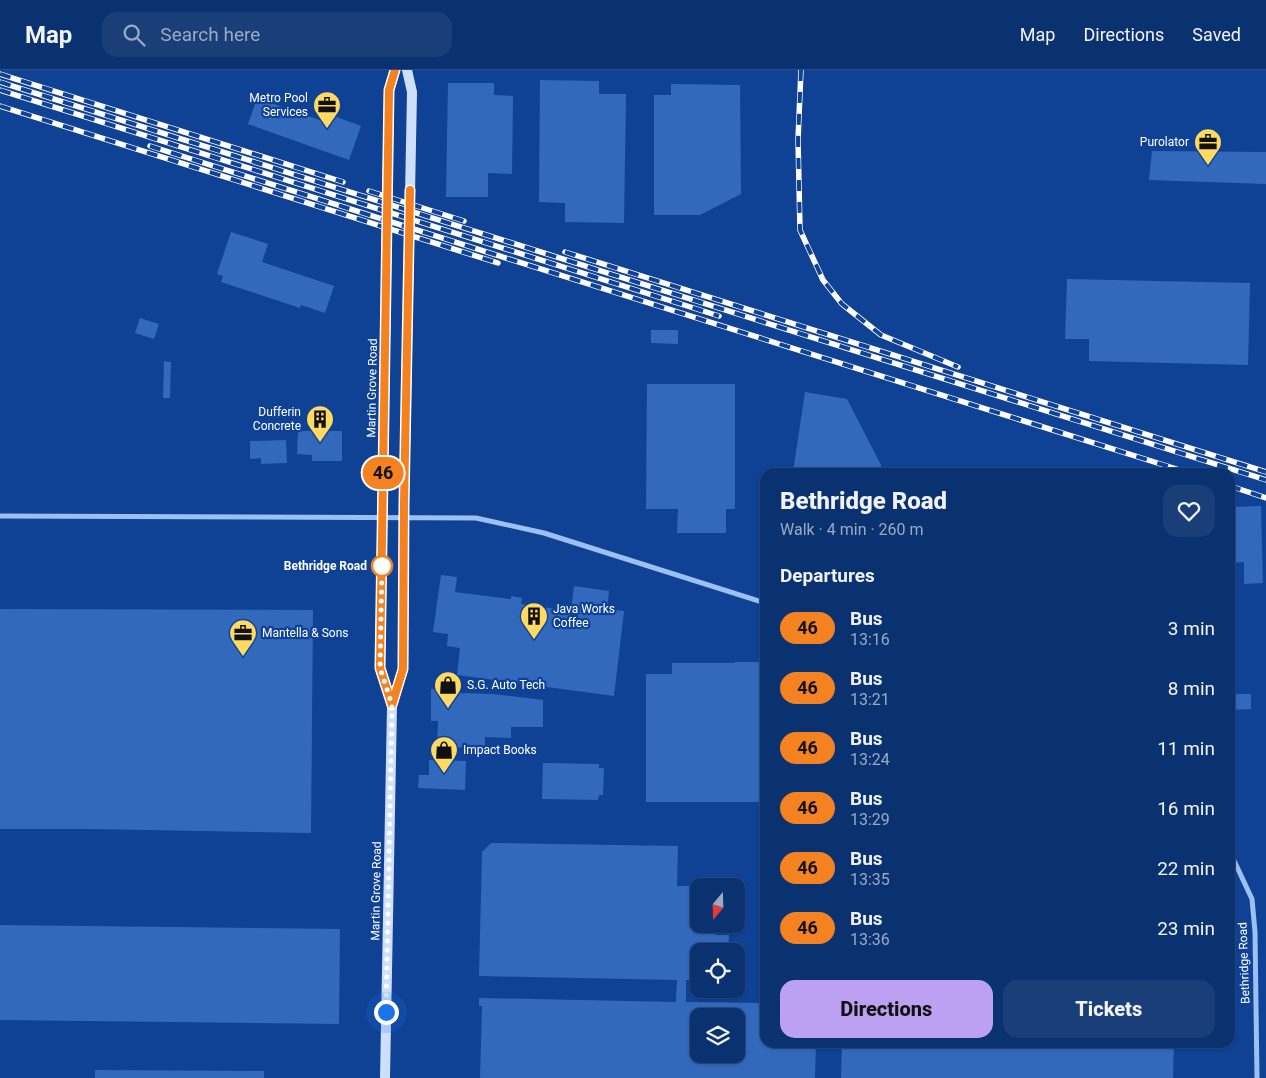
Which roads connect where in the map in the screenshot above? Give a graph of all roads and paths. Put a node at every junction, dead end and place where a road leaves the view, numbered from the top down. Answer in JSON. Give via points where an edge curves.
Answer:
{"nodes":[{"id":1,"x":395,"y":70,"type":"edge"},
{"id":2,"x":407,"y":70,"type":"edge"},
{"id":3,"x":0,"y":516,"type":"edge"},
{"id":4,"x":382,"y":519,"type":"junction"},
{"id":5,"x":404,"y":519,"type":"junction"},
{"id":6,"x":760,"y":601,"type":"edge"},
{"id":7,"x":392,"y":705,"type":"junction"},
{"id":8,"x":1235,"y":863,"type":"edge"},
{"id":9,"x":385,"y":1078,"type":"edge"},
{"id":10,"x":1256,"y":1078,"type":"edge"}],
"edges":[{"from":1,"to":4,"type":"main road","name":"Martin Grove Road","via":[[389,90]]},
{"from":2,"to":5,"type":"main road","name":"Martin Grove Road","via":[[412,92]]},
{"from":3,"to":4,"type":"street"},
{"from":4,"to":5,"type":"street"},
{"from":4,"to":7,"type":"main road","name":"Martin Grove Road","via":[[380,668]]},
{"from":5,"to":6,"type":"street","via":[[476,518],[544,533]]},
{"from":5,"to":7,"type":"main road","name":"Martin Grove Road","via":[[403,669]]},
{"from":7,"to":9,"type":"main road","name":"Martin Grove Road"},
{"from":8,"to":10,"type":"street","name":"Bethridge Road","via":[[1252,899]]}]}
